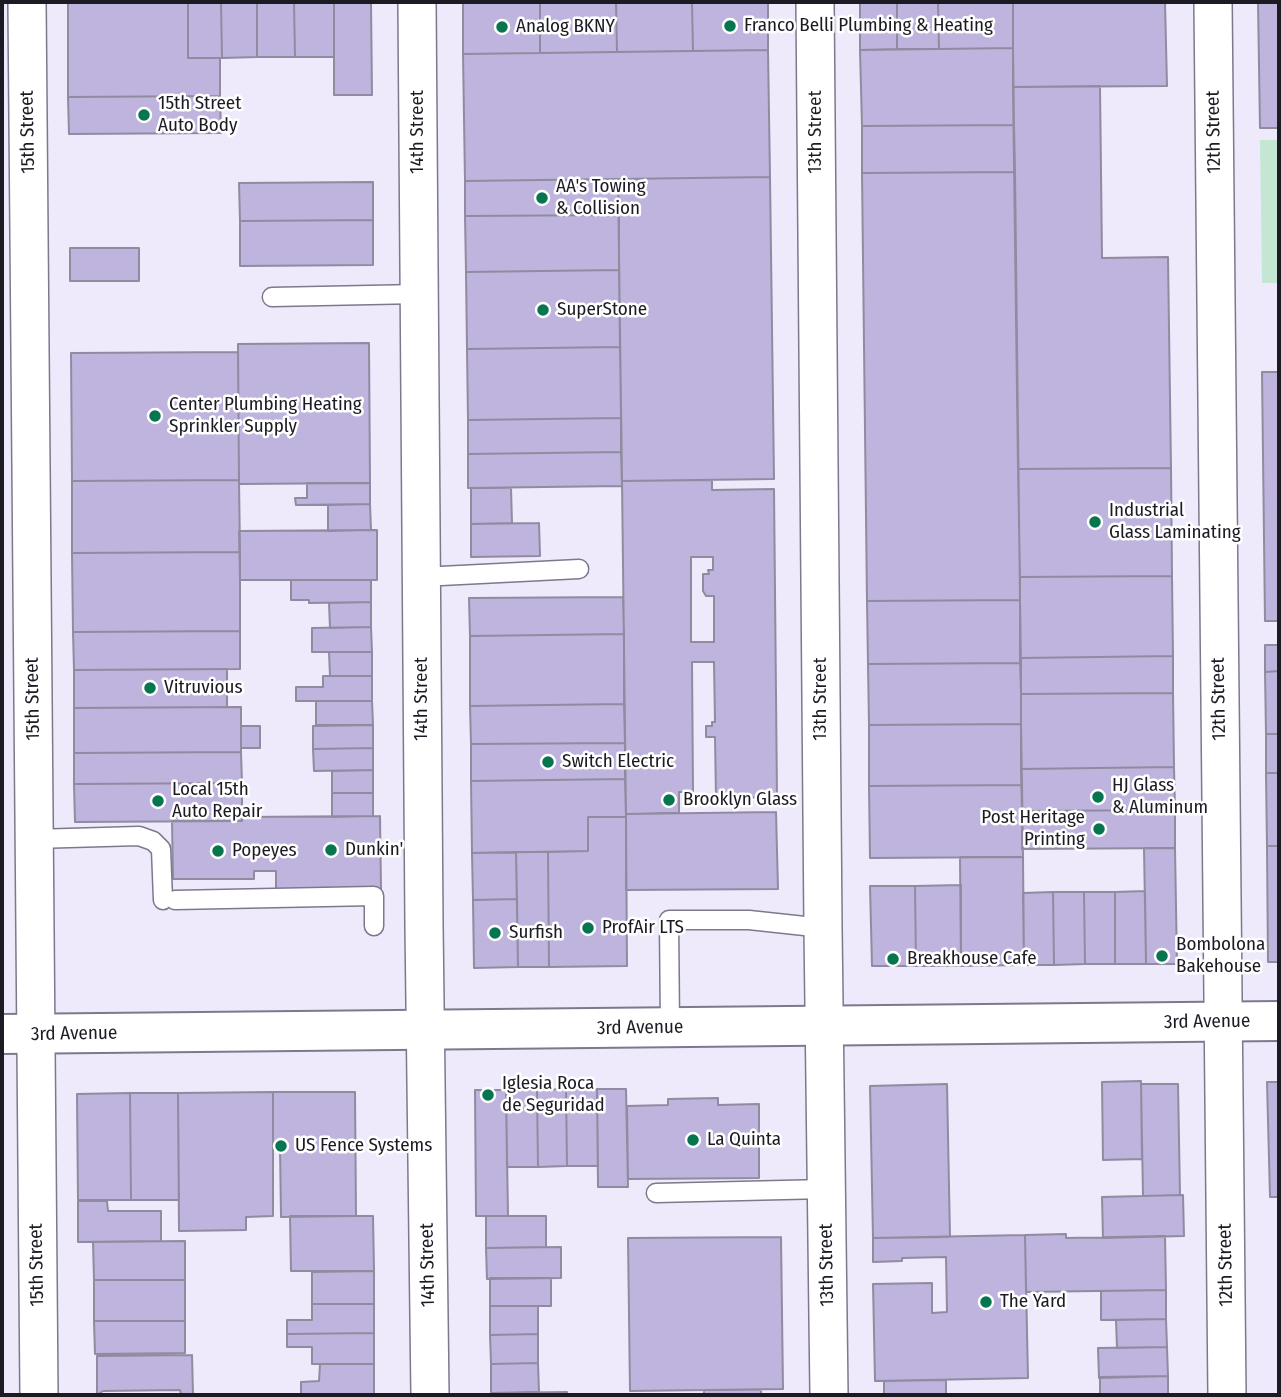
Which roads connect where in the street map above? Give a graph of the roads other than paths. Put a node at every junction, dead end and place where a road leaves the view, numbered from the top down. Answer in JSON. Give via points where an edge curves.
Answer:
{"nodes":[{"id":1,"x":27,"y":2,"type":"edge"},
{"id":2,"x":417,"y":2,"type":"edge"},
{"id":3,"x":815,"y":2,"type":"edge"},
{"id":4,"x":1213,"y":2,"type":"edge"},
{"id":5,"x":419,"y":294,"type":"junction"},
{"id":6,"x":272,"y":297,"type":"dead end"},
{"id":7,"x":579,"y":569,"type":"dead end"},
{"id":8,"x":421,"y":577,"type":"junction"},
{"id":9,"x":34,"y":839,"type":"junction"},
{"id":10,"x":374,"y":926,"type":"dead end"},
{"id":11,"x":823,"y":928,"type":"junction"},
{"id":12,"x":1279,"y":1021,"type":"edge"},
{"id":13,"x":1223,"y":1022,"type":"junction"},
{"id":14,"x":824,"y":1026,"type":"junction"},
{"id":15,"x":670,"y":1027,"type":"junction"},
{"id":16,"x":425,"y":1030,"type":"junction"},
{"id":17,"x":18,"y":1034,"type":"edge"},
{"id":18,"x":826,"y":1189,"type":"junction"},
{"id":19,"x":656,"y":1193,"type":"dead end"},
{"id":20,"x":39,"y":1395,"type":"edge"},
{"id":21,"x":430,"y":1395,"type":"edge"},
{"id":22,"x":829,"y":1395,"type":"edge"},
{"id":23,"x":1227,"y":1395,"type":"edge"}],
"edges":[{"from":1,"to":9,"type":"street","name":"15th Street"},
{"from":2,"to":5,"type":"street","name":"14th Street"},
{"from":3,"to":11,"type":"street","name":"13th Street"},
{"from":4,"to":13,"type":"street","name":"12th Street"},
{"from":5,"to":6,"type":"lane"},
{"from":5,"to":8,"type":"street","name":"14th Street"},
{"from":7,"to":8,"type":"lane"},
{"from":8,"to":16,"type":"street","name":"14th Street"},
{"from":9,"to":10,"type":"lane","via":[[139,836],[161,849],[169,900],[374,897]]},
{"from":9,"to":17,"type":"street","name":"15th Street"},
{"from":11,"to":14,"type":"street","name":"13th Street"},
{"from":11,"to":15,"type":"lane","via":[[749,920],[669,920]]},
{"from":12,"to":13,"type":"main road","name":"3rd Avenue"},
{"from":13,"to":14,"type":"main road","name":"3rd Avenue"},
{"from":13,"to":23,"type":"street","name":"12th Street"},
{"from":14,"to":15,"type":"main road","name":"3rd Avenue"},
{"from":14,"to":18,"type":"street","name":"13th Street"},
{"from":15,"to":16,"type":"main road","name":"3rd Avenue"},
{"from":16,"to":17,"type":"main road","name":"3rd Avenue"},
{"from":16,"to":21,"type":"street","name":"14th Street"},
{"from":17,"to":20,"type":"street","name":"15th Street"},
{"from":18,"to":19,"type":"lane"},
{"from":18,"to":22,"type":"street","name":"13th Street"}]}
